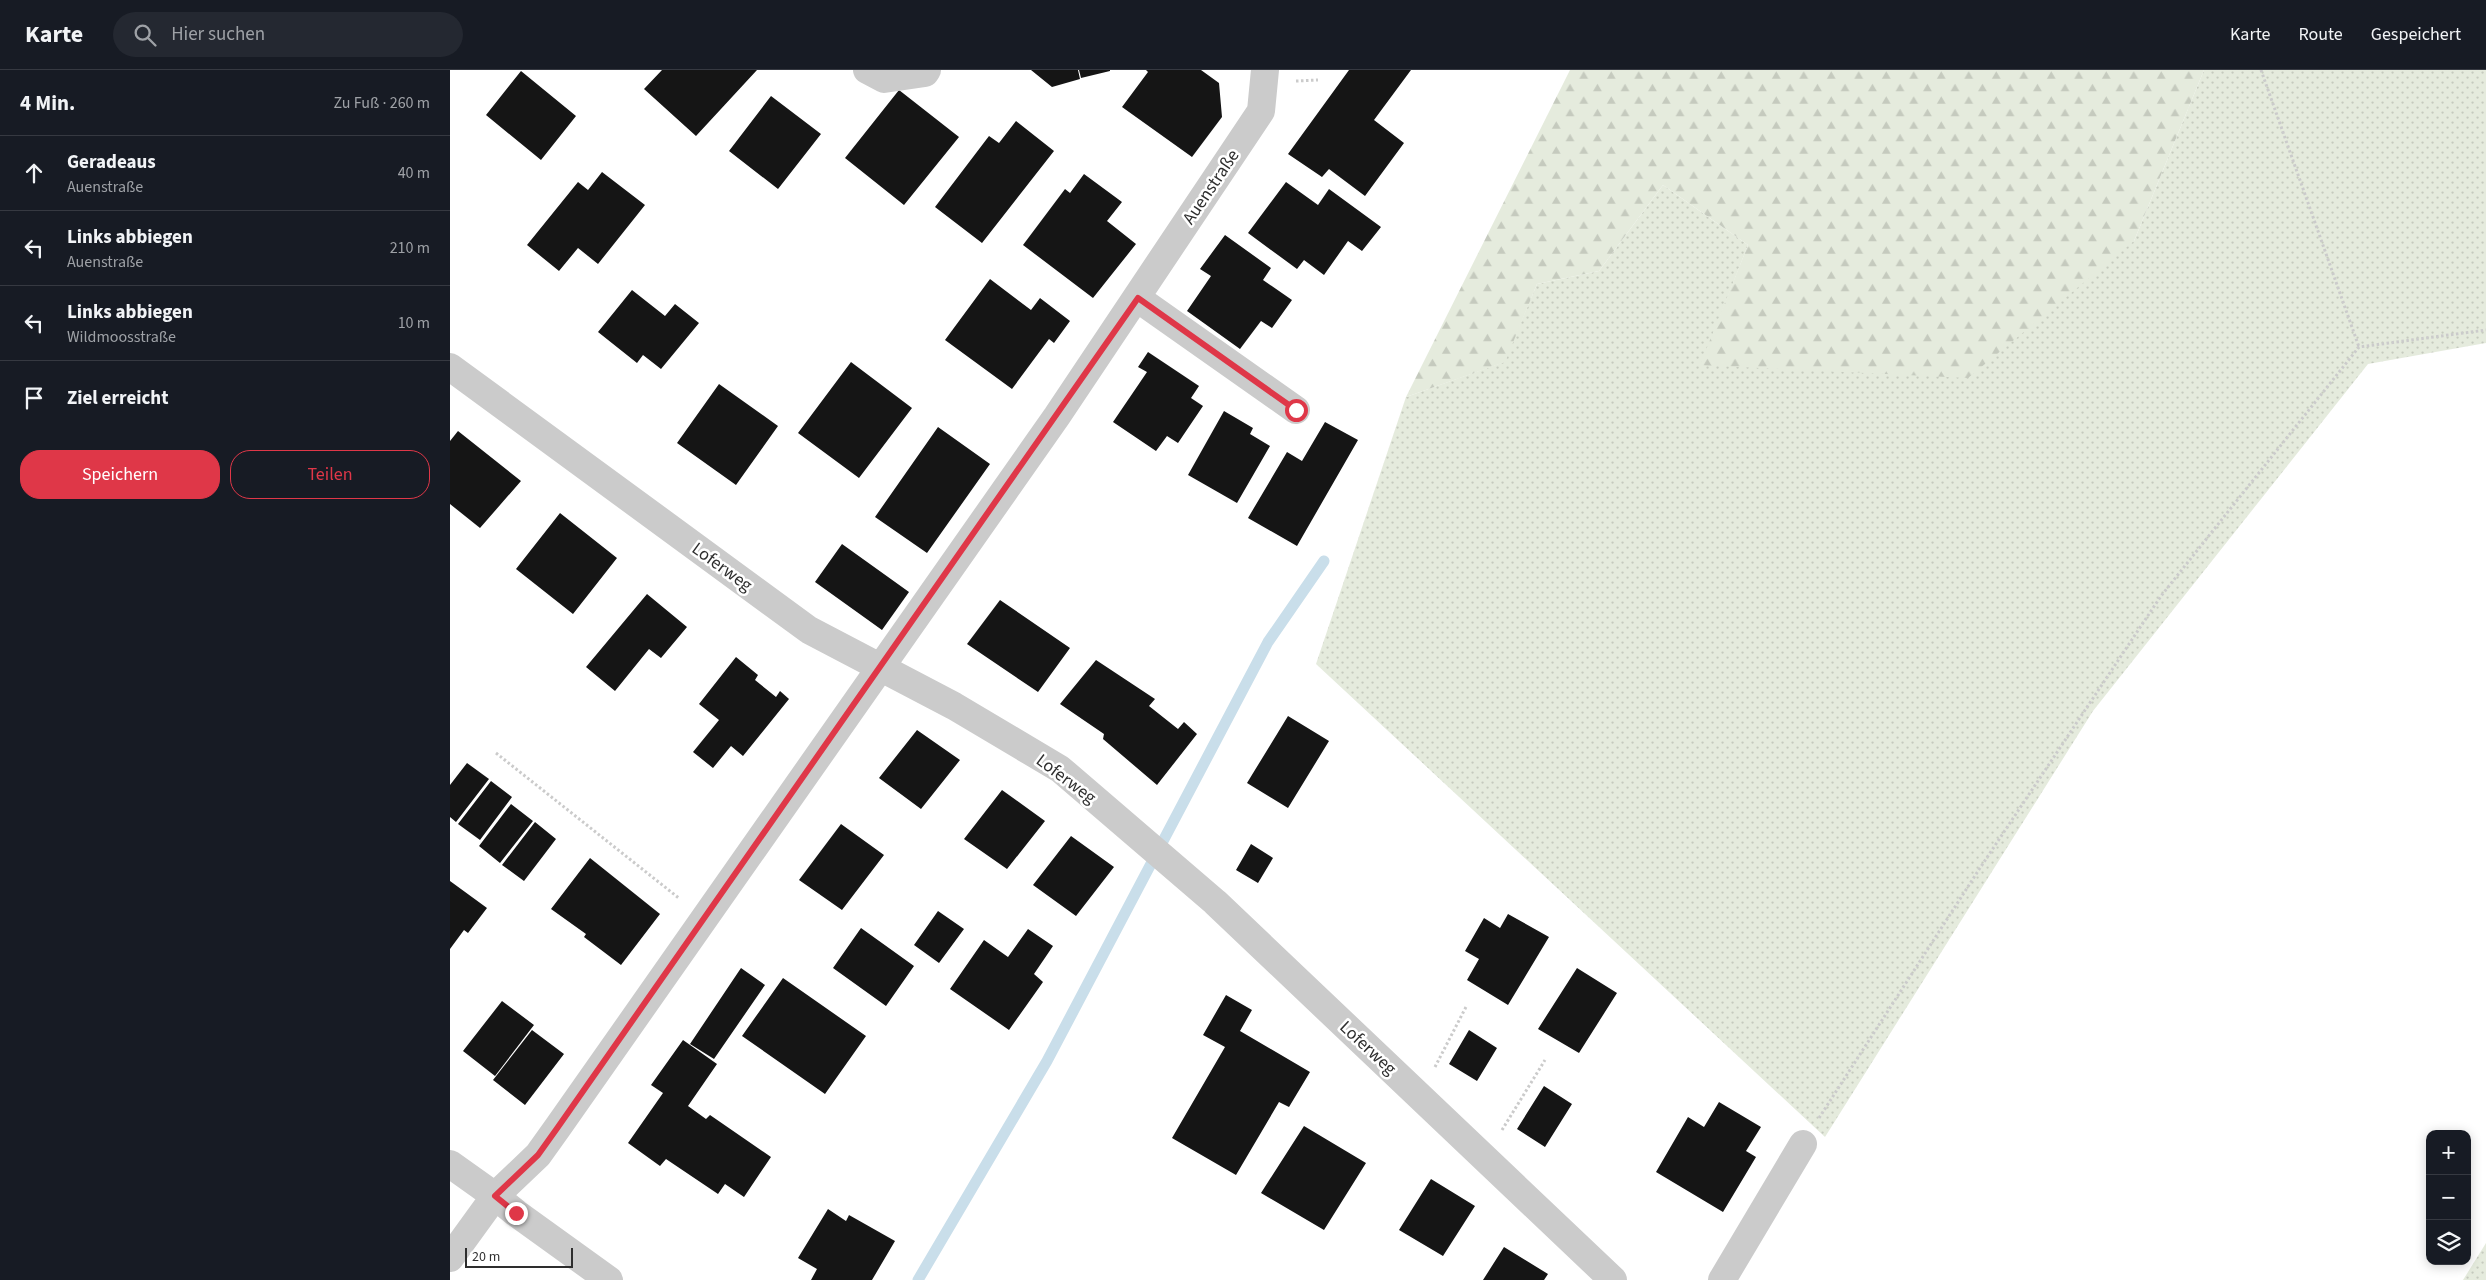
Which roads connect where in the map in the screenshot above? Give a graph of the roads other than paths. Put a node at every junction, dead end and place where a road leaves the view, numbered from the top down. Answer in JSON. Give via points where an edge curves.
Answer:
{"nodes":[{"id":1,"x":866,"y":70,"type":"edge"},
{"id":2,"x":927,"y":70,"type":"edge"},
{"id":3,"x":1265,"y":70,"type":"edge"},
{"id":4,"x":1138,"y":298,"type":"junction"},
{"id":5,"x":450,"y":367,"type":"edge"},
{"id":6,"x":1296,"y":410,"type":"dead end"},
{"id":7,"x":880,"y":667,"type":"junction"},
{"id":8,"x":1803,"y":1144,"type":"road end"},
{"id":9,"x":450,"y":1164,"type":"edge"},
{"id":10,"x":495,"y":1196,"type":"junction"},
{"id":11,"x":450,"y":1258,"type":"edge"},
{"id":12,"x":609,"y":1280,"type":"edge"},
{"id":13,"x":1614,"y":1280,"type":"edge"},
{"id":14,"x":1722,"y":1280,"type":"edge"}],
"edges":[{"from":1,"to":2,"type":"street","via":[[884,78]]},
{"from":3,"to":4,"type":"street","name":"Auenstraße","via":[[1261,111]]},
{"from":4,"to":6,"type":"street"},
{"from":4,"to":7,"type":"street","name":"Auenstraße"},
{"from":5,"to":7,"type":"street","name":"Loferweg","via":[[809,630]]},
{"from":7,"to":10,"type":"street","name":"Auenstraße","via":[[538,1155]]},
{"from":7,"to":13,"type":"street","name":"Loferweg","via":[[954,706],[1060,769],[1215,902]]},
{"from":8,"to":14,"type":"street"},
{"from":9,"to":10,"type":"street"},
{"from":10,"to":11,"type":"street","name":"Auenstraße"},
{"from":10,"to":12,"type":"street"}]}
